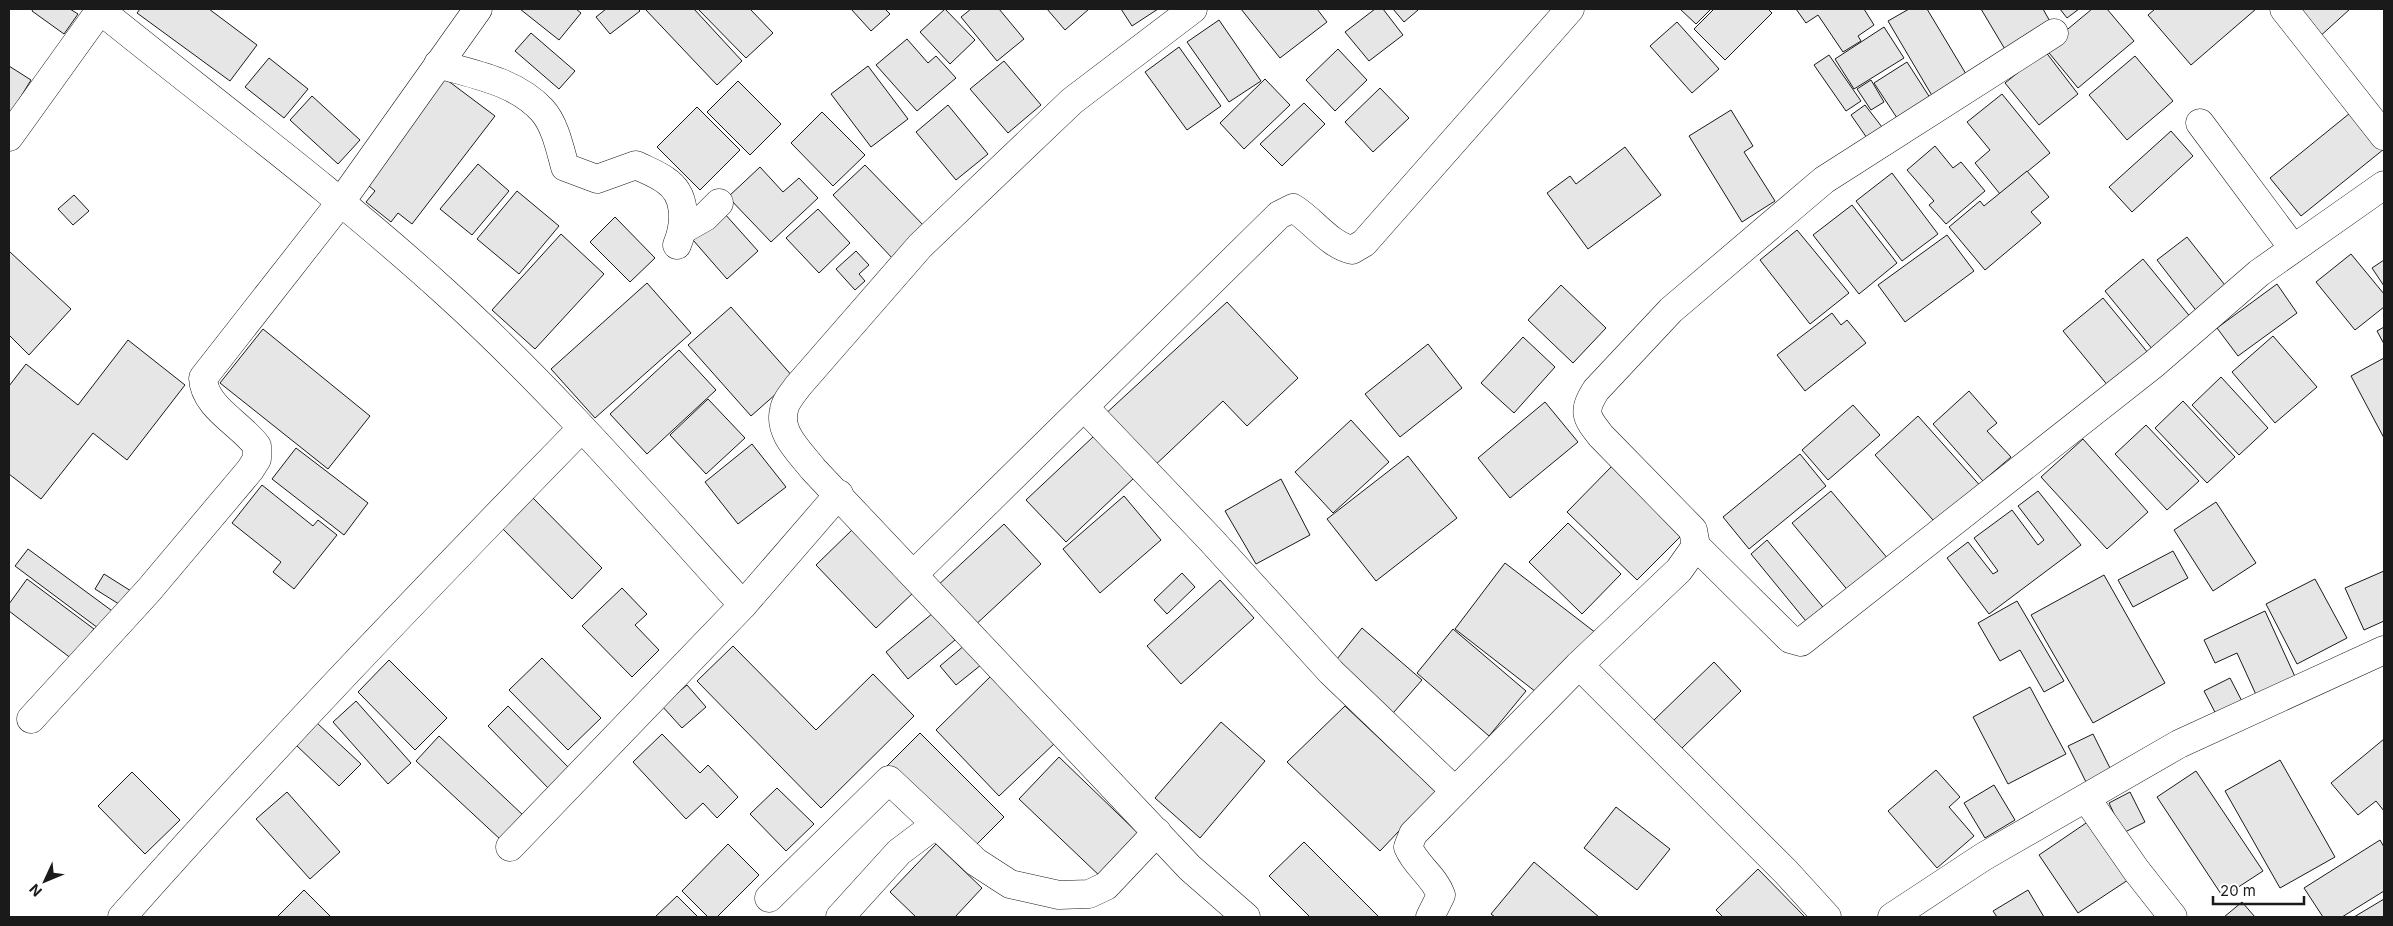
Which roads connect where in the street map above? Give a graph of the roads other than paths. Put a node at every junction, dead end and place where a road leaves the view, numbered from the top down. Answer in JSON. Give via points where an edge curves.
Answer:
{"nodes":[{"id":1,"x":100,"y":9,"type":"edge"},
{"id":2,"x":478,"y":9,"type":"edge"},
{"id":3,"x":1193,"y":9,"type":"edge"},
{"id":4,"x":1570,"y":9,"type":"edge"},
{"id":5,"x":2284,"y":9,"type":"edge"},
{"id":6,"x":2054,"y":33,"type":"dead end"},
{"id":7,"x":438,"y":64,"type":"junction"},
{"id":8,"x":2200,"y":123,"type":"dead end"},
{"id":9,"x":9,"y":136,"type":"edge"},
{"id":10,"x":2384,"y":136,"type":"edge"},
{"id":11,"x":2384,"y":185,"type":"edge"},
{"id":12,"x":340,"y":203,"type":"junction"},
{"id":13,"x":719,"y":203,"type":"dead end"},
{"id":14,"x":2293,"y":248,"type":"junction"},
{"id":15,"x":1084,"y":407,"type":"junction"},
{"id":16,"x":581,"y":428,"type":"junction"},
{"id":17,"x":839,"y":494,"type":"junction"},
{"id":18,"x":1696,"y":546,"type":"junction"},
{"id":19,"x":914,"y":574,"type":"junction"},
{"id":20,"x":743,"y":604,"type":"junction"},
{"id":21,"x":2384,"y":650,"type":"edge"},
{"id":22,"x":1580,"y":665,"type":"junction"},
{"id":23,"x":31,"y":719,"type":"dead end"},
{"id":24,"x":1455,"y":791,"type":"junction"},
{"id":25,"x":2086,"y":798,"type":"junction"},
{"id":26,"x":935,"y":825,"type":"junction"},
{"id":27,"x":1157,"y":832,"type":"junction"},
{"id":28,"x":510,"y":847,"type":"dead end"},
{"id":29,"x":769,"y":898,"type":"dead end"},
{"id":30,"x":122,"y":917,"type":"edge"},
{"id":31,"x":840,"y":917,"type":"edge"},
{"id":32,"x":1246,"y":917,"type":"edge"},
{"id":33,"x":1430,"y":917,"type":"edge"},
{"id":34,"x":1827,"y":917,"type":"edge"},
{"id":35,"x":1892,"y":917,"type":"edge"},
{"id":36,"x":2174,"y":917,"type":"edge"}],
"edges":[{"from":1,"to":9,"type":"street"},
{"from":1,"to":12,"type":"street"},
{"from":2,"to":7,"type":"street"},
{"from":3,"to":17,"type":"street","via":[[1072,101],[920,246],[798,386],[784,408],[783,425],[813,469]]},
{"from":4,"to":15,"type":"street","via":[[1364,243],[1352,250],[1337,247],[1293,208],[1279,215]]},
{"from":5,"to":10,"type":"street"},
{"from":6,"to":18,"type":"street","via":[[1824,180],[1671,310],[1596,390],[1587,404],[1592,424],[1692,530]]},
{"from":7,"to":12,"type":"street"},
{"from":7,"to":13,"type":"street","via":[[513,87],[543,111],[558,142],[565,167],[597,179],[636,165],[666,180],[680,196],[681,237]]},
{"from":8,"to":14,"type":"street"},
{"from":11,"to":14,"type":"street"},
{"from":12,"to":16,"type":"street","via":[[445,292]]},
{"from":12,"to":23,"type":"street","via":[[203,378],[203,388],[212,402],[258,446],[250,470],[149,590]]},
{"from":14,"to":18,"type":"street","via":[[2259,272],[2154,364],[1801,642],[1790,639]]},
{"from":15,"to":19,"type":"street"},
{"from":15,"to":24,"type":"street","via":[[1331,672]]},
{"from":16,"to":20,"type":"street"},
{"from":16,"to":30,"type":"street","via":[[231,794]]},
{"from":17,"to":19,"type":"street"},
{"from":17,"to":20,"type":"street"},
{"from":18,"to":22,"type":"street","via":[[1679,570]]},
{"from":19,"to":27,"type":"street","via":[[1081,755]]},
{"from":20,"to":28,"type":"street"},
{"from":21,"to":25,"type":"street","via":[[2179,744]]},
{"from":22,"to":24,"type":"street"},
{"from":22,"to":34,"type":"street"},
{"from":24,"to":33,"type":"street","via":[[1413,834],[1408,848],[1413,859],[1437,884],[1441,895]]},
{"from":25,"to":35,"type":"street","via":[[1983,856]]},
{"from":25,"to":36,"type":"street","via":[[2136,870]]},
{"from":26,"to":27,"type":"street","via":[[976,862],[1010,884],[1059,894],[1089,894],[1106,886]]},
{"from":26,"to":29,"type":"street","via":[[889,780]]},
{"from":26,"to":31,"type":"street","via":[[899,852]]},
{"from":27,"to":32,"type":"street","via":[[1190,868]]}]}
